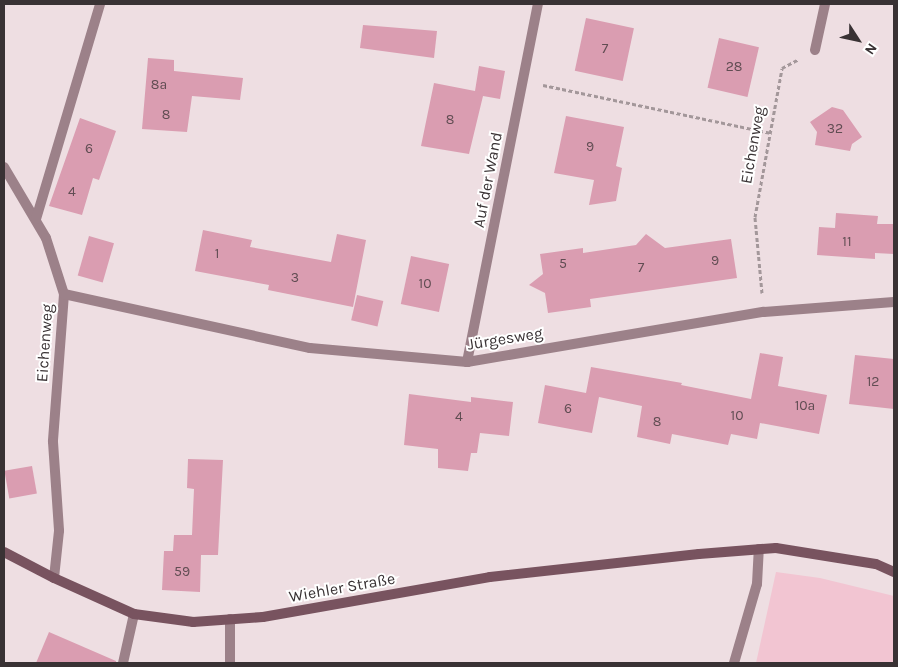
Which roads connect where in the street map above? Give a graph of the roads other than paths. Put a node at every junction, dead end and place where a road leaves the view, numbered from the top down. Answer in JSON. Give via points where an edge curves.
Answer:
{"nodes":[{"id":1,"x":100,"y":4,"type":"edge"},
{"id":2,"x":538,"y":4,"type":"edge"},
{"id":3,"x":825,"y":4,"type":"edge"},
{"id":4,"x":815,"y":50,"type":"road end"},
{"id":5,"x":4,"y":167,"type":"edge"},
{"id":6,"x":36,"y":219,"type":"junction"},
{"id":7,"x":64,"y":294,"type":"junction"},
{"id":8,"x":894,"y":302,"type":"edge"},
{"id":9,"x":467,"y":362,"type":"junction"},
{"id":10,"x":759,"y":549,"type":"junction"},
{"id":11,"x":4,"y":552,"type":"edge"},
{"id":12,"x":894,"y":572,"type":"edge"},
{"id":13,"x":54,"y":578,"type":"junction"},
{"id":14,"x":134,"y":614,"type":"junction"},
{"id":15,"x":230,"y":619,"type":"junction"},
{"id":16,"x":123,"y":663,"type":"edge"},
{"id":17,"x":230,"y":663,"type":"edge"},
{"id":18,"x":734,"y":663,"type":"edge"}],
"edges":[{"from":1,"to":6,"type":"street"},
{"from":2,"to":9,"type":"street","name":"Auf der Wand"},
{"from":3,"to":4,"type":"street"},
{"from":5,"to":6,"type":"street","name":"Eichenweg"},
{"from":6,"to":7,"type":"street","name":"Eichenweg","via":[[46,238]]},
{"from":7,"to":9,"type":"street","name":"Jürgesweg","via":[[310,348]]},
{"from":7,"to":13,"type":"street","name":"Eichenweg","via":[[53,442],[59,531]]},
{"from":8,"to":9,"type":"street","name":"Jürgesweg","via":[[764,312]]},
{"from":10,"to":12,"type":"main road","name":"Wiehler Straße","via":[[776,548],[876,564]]},
{"from":10,"to":15,"type":"main road","name":"Wiehler Straße","via":[[490,576],[263,617]]},
{"from":10,"to":18,"type":"street","via":[[756,584]]},
{"from":11,"to":13,"type":"main road","name":"Wiehler Straße"},
{"from":13,"to":14,"type":"main road","name":"Wiehler Straße"},
{"from":14,"to":15,"type":"main road","name":"Wiehler Straße","via":[[193,622]]},
{"from":14,"to":16,"type":"street"},
{"from":15,"to":17,"type":"street"}]}
